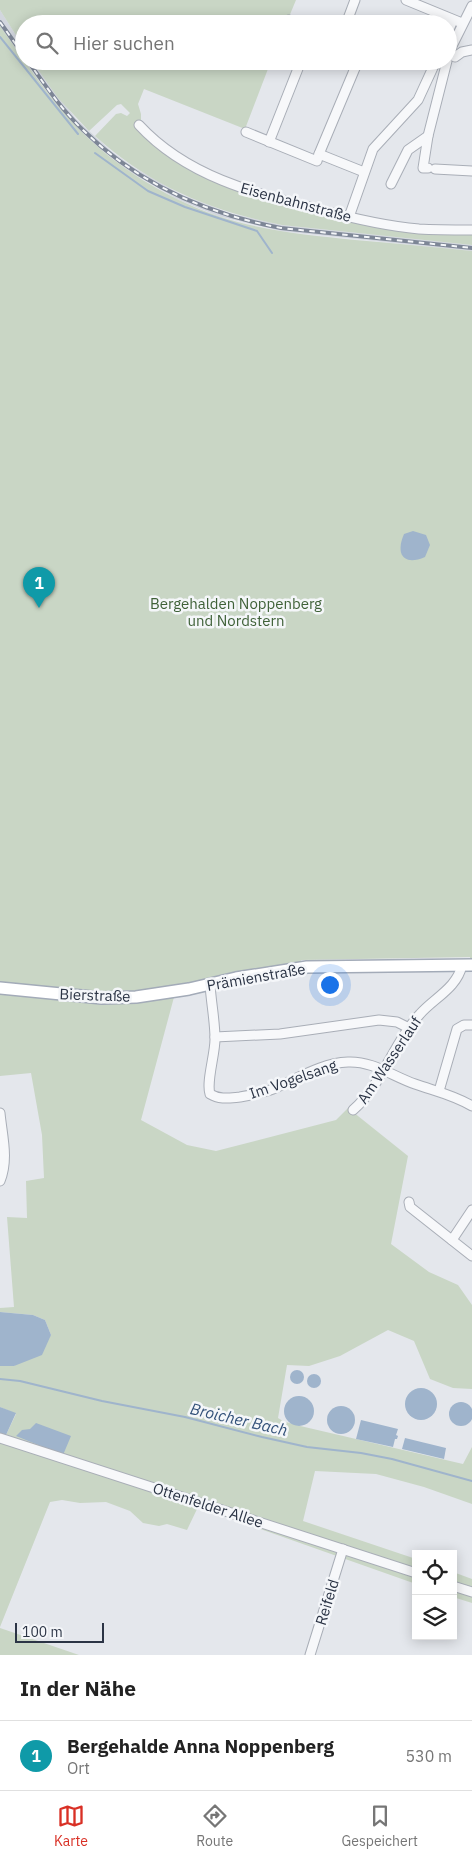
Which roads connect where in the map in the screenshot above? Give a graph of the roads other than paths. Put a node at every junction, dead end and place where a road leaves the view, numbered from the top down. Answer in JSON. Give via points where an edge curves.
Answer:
{"nodes":[{"id":1,"x":355,"y":0,"type":"edge"},
{"id":2,"x":406,"y":0,"type":"edge"},
{"id":3,"x":472,"y":6,"type":"edge"},
{"id":4,"x":349,"y":15,"type":"edge"},
{"id":5,"x":450,"y":15,"type":"edge"},
{"id":6,"x":464,"y":20,"type":"edge"},
{"id":7,"x":457,"y":38,"type":"edge"},
{"id":8,"x":472,"y":50,"type":"edge"},
{"id":9,"x":457,"y":55,"type":"edge"},
{"id":10,"x":297,"y":70,"type":"edge"},
{"id":11,"x":354,"y":70,"type":"edge"},
{"id":12,"x":432,"y":70,"type":"edge"},
{"id":13,"x":446,"y":70,"type":"edge"},
{"id":14,"x":139,"y":125,"type":"dead end"},
{"id":15,"x":246,"y":132,"type":"dead end"},
{"id":16,"x":428,"y":136,"type":"junction"},
{"id":17,"x":269,"y":142,"type":"junction"},
{"id":18,"x":320,"y":154,"type":"junction"},
{"id":19,"x":364,"y":172,"type":"junction"},
{"id":20,"x":472,"y":172,"type":"edge"},
{"id":21,"x":391,"y":184,"type":"dead end"},
{"id":22,"x":349,"y":217,"type":"junction"},
{"id":23,"x":472,"y":230,"type":"edge"},
{"id":24,"x":467,"y":965,"type":"edge"},
{"id":25,"x":210,"y":984,"type":"junction"},
{"id":26,"x":0,"y":988,"type":"edge"},
{"id":27,"x":189,"y":988,"type":"joint"},
{"id":28,"x":472,"y":1025,"type":"edge"},
{"id":29,"x":409,"y":1028,"type":"junction"},
{"id":30,"x":215,"y":1037,"type":"junction"},
{"id":31,"x":383,"y":1069,"type":"junction"},
{"id":32,"x":439,"y":1091,"type":"junction"},
{"id":33,"x":472,"y":1106,"type":"edge"},
{"id":34,"x":353,"y":1110,"type":"dead end"},
{"id":35,"x":0,"y":1113,"type":"edge"},
{"id":36,"x":0,"y":1180,"type":"edge"},
{"id":37,"x":409,"y":1202,"type":"dead end"},
{"id":38,"x":472,"y":1210,"type":"edge"},
{"id":39,"x":452,"y":1240,"type":"junction"},
{"id":40,"x":472,"y":1256,"type":"edge"},
{"id":41,"x":0,"y":1438,"type":"edge"},
{"id":42,"x":343,"y":1549,"type":"junction"},
{"id":43,"x":412,"y":1572,"type":"edge"},
{"id":44,"x":457,"y":1587,"type":"edge"},
{"id":45,"x":472,"y":1592,"type":"edge"},
{"id":46,"x":310,"y":1655,"type":"edge"}],
"edges":[{"from":1,"to":4,"type":"street"},
{"from":2,"to":5,"type":"street"},
{"from":3,"to":6,"type":"street"},
{"from":6,"to":7,"type":"street"},
{"from":8,"to":9,"type":"street"},
{"from":10,"to":17,"type":"street"},
{"from":11,"to":18,"type":"street"},
{"from":12,"to":19,"type":"street","via":[[418,100],[373,149]]},
{"from":13,"to":16,"type":"street"},
{"from":14,"to":22,"type":"street","name":"Eisenbahnstraße","via":[[177,158],[219,180],[283,202]]},
{"from":15,"to":17,"type":"street"},
{"from":16,"to":20,"type":"street","via":[[424,168]]},
{"from":16,"to":21,"type":"street","via":[[408,150]]},
{"from":17,"to":18,"type":"street","via":[[317,161]]},
{"from":18,"to":19,"type":"street"},
{"from":19,"to":22,"type":"street"},
{"from":22,"to":23,"type":"street","name":"Eisenbahnstraße","via":[[418,229]]},
{"from":24,"to":25,"type":"main road","name":"Prämienstraße","via":[[307,968]]},
{"from":24,"to":29,"type":"street","name":"Am Wasserlauf","via":[[457,980]]},
{"from":25,"to":27,"type":"main road","name":"Prämienstraße"},
{"from":25,"to":30,"type":"street"},
{"from":26,"to":27,"type":"main road","name":"Bierstraße","via":[[102,998],[136,997]]},
{"from":28,"to":32,"type":"street","via":[[457,1029]]},
{"from":29,"to":30,"type":"street","via":[[397,1022],[379,1020],[280,1034]]},
{"from":29,"to":31,"type":"street","name":"Am Wasserlauf"},
{"from":30,"to":31,"type":"street","name":"Im Vogelsang","via":[[208,1088],[210,1094],[217,1098],[256,1094],[338,1062],[361,1062]]},
{"from":31,"to":32,"type":"street","via":[[414,1084]]},
{"from":31,"to":34,"type":"street","name":"Am Wasserlauf"},
{"from":32,"to":33,"type":"street"},
{"from":35,"to":36,"type":"street","via":[[5,1157]]},
{"from":37,"to":39,"type":"street","via":[[410,1208]]},
{"from":38,"to":39,"type":"street"},
{"from":39,"to":40,"type":"street"},
{"from":41,"to":42,"type":"street","name":"Ottenfelder Allee"},
{"from":42,"to":43,"type":"street","name":"Ottenfelder Allee"},
{"from":42,"to":46,"type":"street","name":"Reifeld"},
{"from":44,"to":45,"type":"street"}]}
